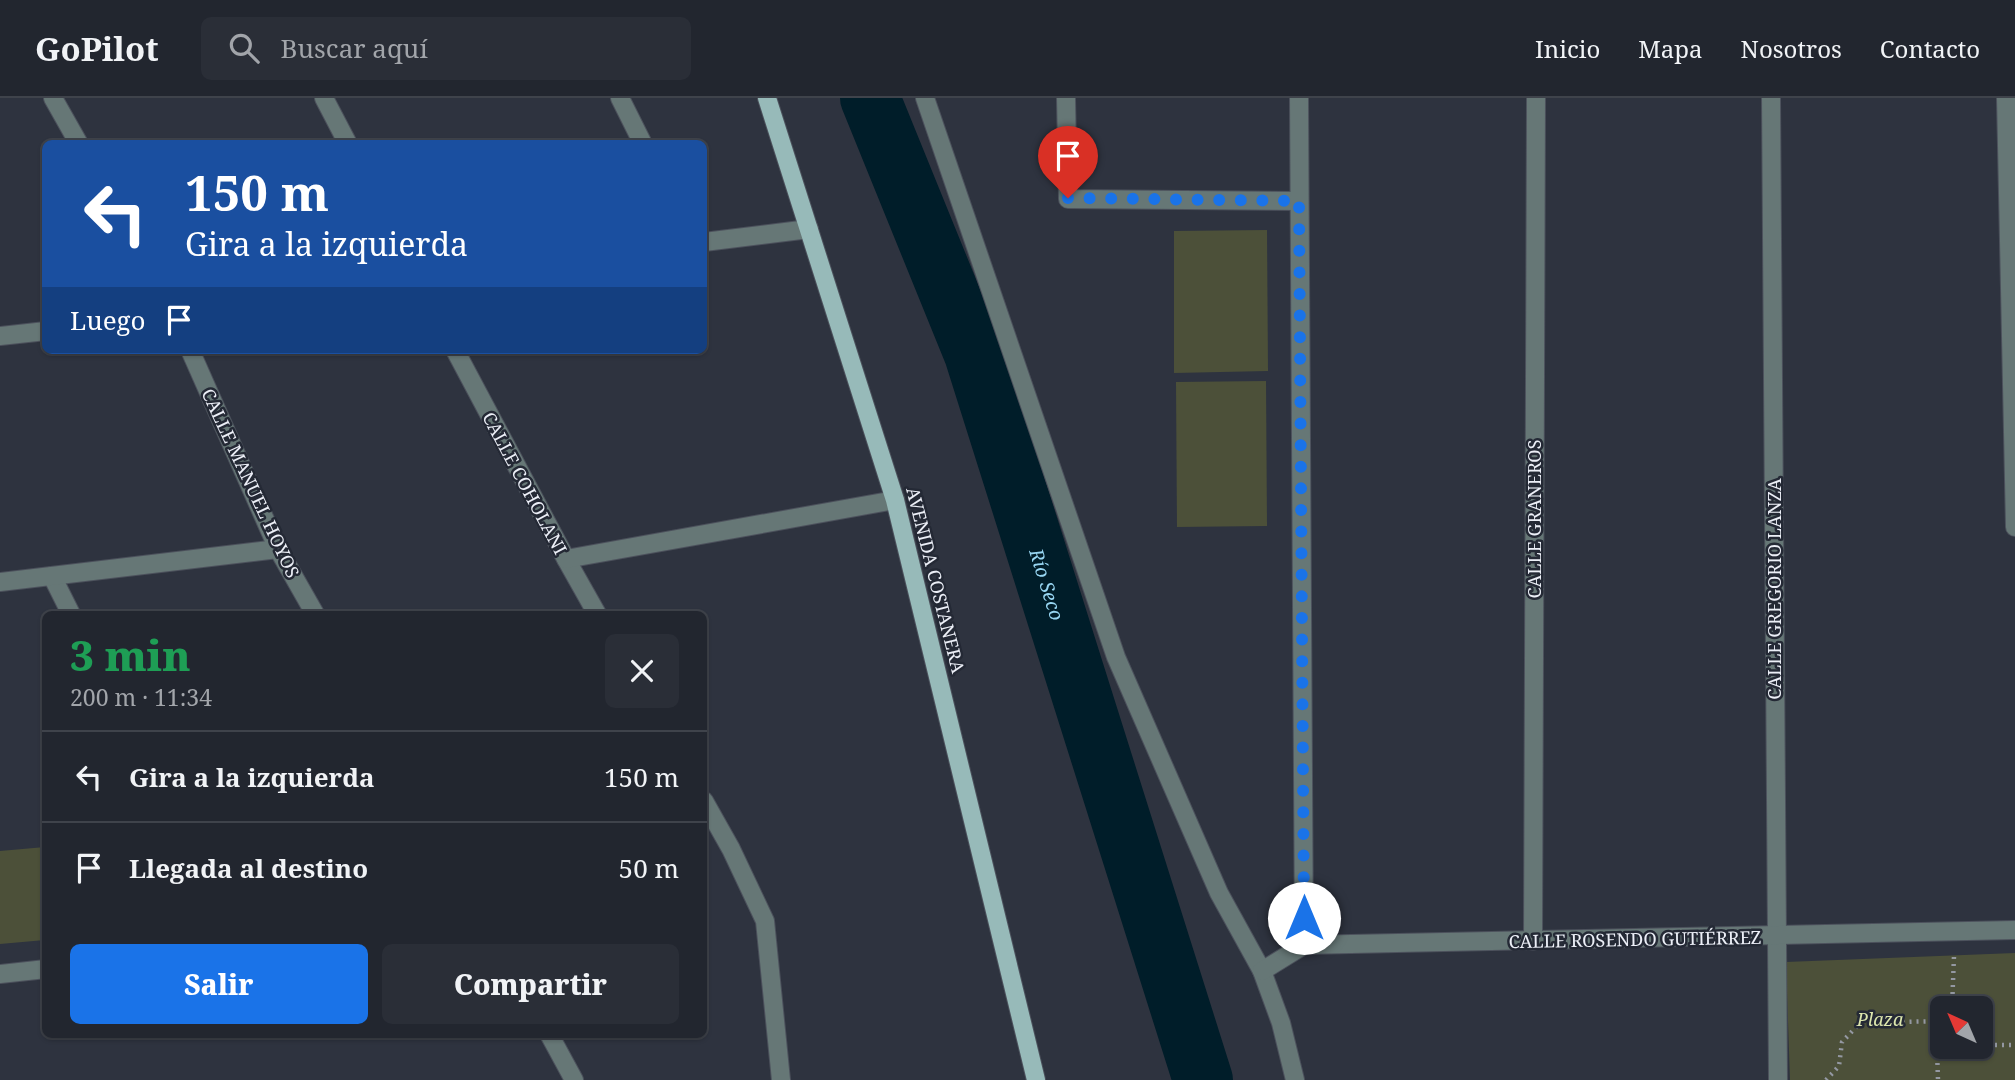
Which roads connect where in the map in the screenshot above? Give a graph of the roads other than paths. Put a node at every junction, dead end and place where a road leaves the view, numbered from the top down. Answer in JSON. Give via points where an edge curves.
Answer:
{"nodes":[{"id":1,"x":53,"y":98,"type":"edge"},
{"id":2,"x":324,"y":98,"type":"edge"},
{"id":3,"x":620,"y":98,"type":"edge"},
{"id":4,"x":767,"y":98,"type":"edge"},
{"id":5,"x":925,"y":98,"type":"edge"},
{"id":6,"x":1066,"y":98,"type":"edge"},
{"id":7,"x":1299,"y":98,"type":"edge"},
{"id":8,"x":1536,"y":98,"type":"edge"},
{"id":9,"x":1771,"y":98,"type":"edge"},
{"id":10,"x":2006,"y":98,"type":"edge"},
{"id":11,"x":77,"y":140,"type":"edge"},
{"id":12,"x":346,"y":140,"type":"edge"},
{"id":13,"x":641,"y":140,"type":"edge"},
{"id":14,"x":1299,"y":201,"type":"junction"},
{"id":15,"x":809,"y":229,"type":"junction"},
{"id":16,"x":707,"y":242,"type":"edge"},
{"id":17,"x":42,"y":331,"type":"edge"},
{"id":18,"x":0,"y":336,"type":"edge"},
{"id":19,"x":192,"y":354,"type":"edge"},
{"id":20,"x":457,"y":354,"type":"edge"},
{"id":21,"x":895,"y":500,"type":"junction"},
{"id":22,"x":2015,"y":527,"type":"edge"},
{"id":23,"x":278,"y":549,"type":"junction"},
{"id":24,"x":566,"y":559,"type":"junction"},
{"id":25,"x":52,"y":576,"type":"junction"},
{"id":26,"x":0,"y":582,"type":"edge"},
{"id":27,"x":70,"y":611,"type":"edge"},
{"id":28,"x":313,"y":611,"type":"edge"},
{"id":29,"x":595,"y":611,"type":"edge"},
{"id":30,"x":707,"y":806,"type":"edge"},
{"id":31,"x":2015,"y":930,"type":"edge"},
{"id":32,"x":1776,"y":936,"type":"junction"},
{"id":33,"x":1533,"y":941,"type":"junction"},
{"id":34,"x":1304,"y":945,"type":"junction"},
{"id":35,"x":42,"y":969,"type":"edge"},
{"id":36,"x":1262,"y":971,"type":"junction"},
{"id":37,"x":0,"y":974,"type":"edge"},
{"id":38,"x":551,"y":1038,"type":"edge"},
{"id":39,"x":574,"y":1080,"type":"edge"},
{"id":40,"x":781,"y":1080,"type":"edge"},
{"id":41,"x":1036,"y":1080,"type":"edge"},
{"id":42,"x":1294,"y":1080,"type":"edge"},
{"id":43,"x":1778,"y":1080,"type":"edge"}],
"edges":[{"from":1,"to":11,"type":"street"},
{"from":2,"to":12,"type":"street"},
{"from":3,"to":13,"type":"street"},
{"from":4,"to":15,"type":"main road","name":"AVENIDA COSTANERA"},
{"from":5,"to":36,"type":"street","via":[[1116,657],[1219,893]]},
{"from":6,"to":14,"type":"street","via":[[1068,198]]},
{"from":7,"to":14,"type":"street"},
{"from":8,"to":33,"type":"street","name":"CALLE GRANEROS"},
{"from":9,"to":32,"type":"street","name":"CALLE GREGORIO LANZA"},
{"from":10,"to":22,"type":"street"},
{"from":14,"to":34,"type":"street"},
{"from":15,"to":16,"type":"street"},
{"from":15,"to":21,"type":"main road","name":"AVENIDA COSTANERA"},
{"from":17,"to":18,"type":"street"},
{"from":19,"to":23,"type":"street","name":"CALLE MANUEL HOYOS"},
{"from":20,"to":24,"type":"street","name":"CALLE COHOLANI"},
{"from":21,"to":24,"type":"street"},
{"from":21,"to":41,"type":"main road","name":"AVENIDA COSTANERA"},
{"from":23,"to":25,"type":"street"},
{"from":23,"to":28,"type":"street","name":"CALLE MANUEL HOYOS"},
{"from":24,"to":29,"type":"street","name":"CALLE COHOLANI"},
{"from":25,"to":26,"type":"street"},
{"from":25,"to":27,"type":"street"},
{"from":30,"to":40,"type":"street","via":[[765,921]]},
{"from":31,"to":32,"type":"street","name":"CALLE ROSENDO GUTIÉRREZ"},
{"from":32,"to":33,"type":"street","name":"CALLE ROSENDO GUTIÉRREZ"},
{"from":32,"to":43,"type":"street","name":"CALLE GREGORIO LANZA"},
{"from":33,"to":34,"type":"street","name":"CALLE ROSENDO GUTIÉRREZ"},
{"from":34,"to":36,"type":"street"},
{"from":35,"to":37,"type":"street"},
{"from":36,"to":42,"type":"street","via":[[1281,1023]]},
{"from":38,"to":39,"type":"street"}]}
